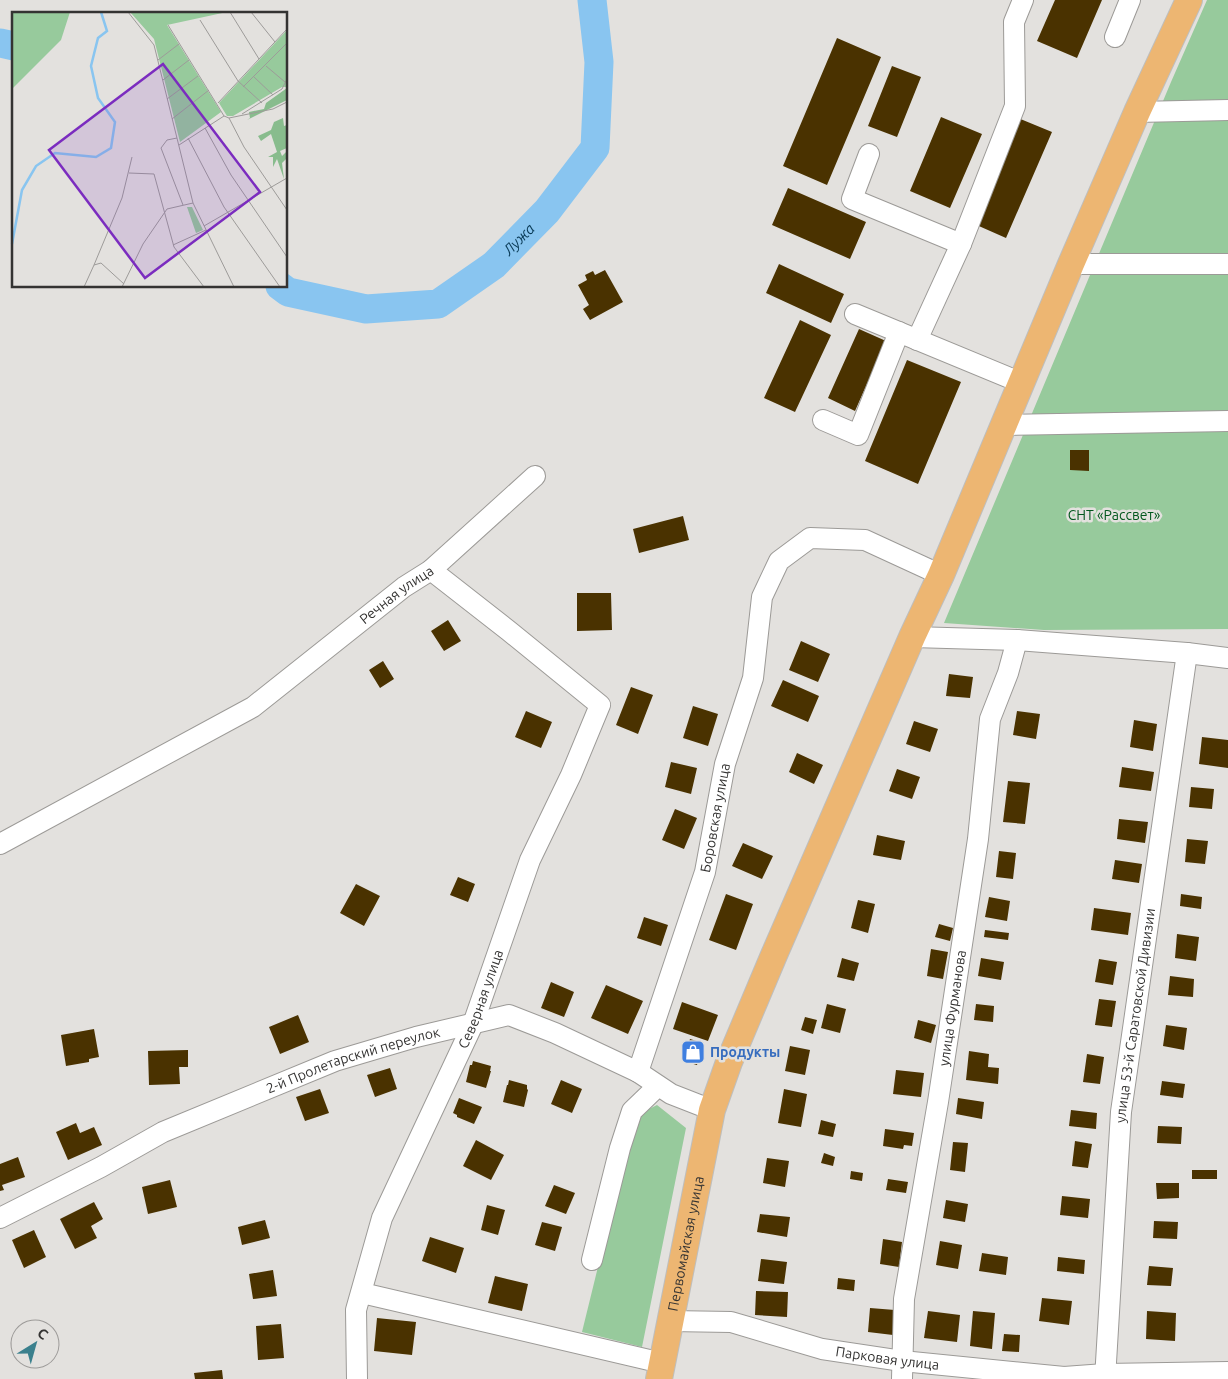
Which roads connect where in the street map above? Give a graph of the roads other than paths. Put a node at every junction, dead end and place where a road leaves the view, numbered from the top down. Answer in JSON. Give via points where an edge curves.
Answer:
{"nodes":[{"id":1,"x":1023,"y":0,"type":"edge"},
{"id":2,"x":1130,"y":0,"type":"edge"},
{"id":3,"x":1189,"y":0,"type":"edge"},
{"id":4,"x":1114,"y":37,"type":"dead end"},
{"id":5,"x":1228,"y":110,"type":"edge"},
{"id":6,"x":1138,"y":112,"type":"junction"},
{"id":7,"x":869,"y":154,"type":"dead end"},
{"id":8,"x":961,"y":244,"type":"junction"},
{"id":9,"x":1071,"y":264,"type":"junction"},
{"id":10,"x":1228,"y":264,"type":"edge"},
{"id":11,"x":855,"y":314,"type":"dead end"},
{"id":12,"x":908,"y":336,"type":"junction"},
{"id":13,"x":1022,"y":383,"type":"junction"},
{"id":14,"x":824,"y":420,"type":"dead end"},
{"id":15,"x":1228,"y":421,"type":"edge"},
{"id":16,"x":1004,"y":425,"type":"junction"},
{"id":17,"x":535,"y":476,"type":"dead end"},
{"id":18,"x":431,"y":570,"type":"junction"},
{"id":19,"x":941,"y":575,"type":"junction"},
{"id":20,"x":912,"y":637,"type":"junction"},
{"id":21,"x":1017,"y":640,"type":"junction"},
{"id":22,"x":1188,"y":653,"type":"junction"},
{"id":23,"x":1228,"y":658,"type":"edge"},
{"id":24,"x":0,"y":844,"type":"edge"},
{"id":25,"x":473,"y":1024,"type":"junction"},
{"id":26,"x":638,"y":1072,"type":"junction"},
{"id":27,"x":658,"y":1086,"type":"junction"},
{"id":28,"x":712,"y":1110,"type":"junction"},
{"id":29,"x":0,"y":1218,"type":"edge"},
{"id":30,"x":592,"y":1260,"type":"dead end"},
{"id":31,"x":362,"y":1293,"type":"junction"},
{"id":32,"x":670,"y":1321,"type":"junction"},
{"id":33,"x":902,"y":1370,"type":"edge"},
{"id":34,"x":660,"y":1371,"type":"edge"},
{"id":35,"x":1228,"y":1372,"type":"edge"},
{"id":36,"x":1105,"y":1377,"type":"edge"},
{"id":37,"x":357,"y":1379,"type":"edge"}],
"edges":[{"from":1,"to":8,"type":"street","via":[[1014,22],[1016,106]]},
{"from":2,"to":4,"type":"street"},
{"from":3,"to":6,"type":"main road","name":"Первомайская улица"},
{"from":5,"to":6,"type":"street"},
{"from":6,"to":9,"type":"main road","name":"Первомайская улица"},
{"from":7,"to":8,"type":"street","via":[[852,199]]},
{"from":8,"to":12,"type":"street"},
{"from":9,"to":10,"type":"street"},
{"from":9,"to":13,"type":"main road","name":"Первомайская улица"},
{"from":11,"to":12,"type":"street"},
{"from":12,"to":13,"type":"street"},
{"from":12,"to":14,"type":"street","via":[[858,435]]},
{"from":13,"to":16,"type":"main road","name":"Первомайская улица"},
{"from":15,"to":16,"type":"street"},
{"from":16,"to":19,"type":"main road","name":"Первомайская улица"},
{"from":17,"to":18,"type":"street","name":"Речная улица"},
{"from":18,"to":24,"type":"street","name":"Речная улица","via":[[404,587],[253,707]]},
{"from":18,"to":25,"type":"street","name":"Северная улица","via":[[600,704],[572,775],[530,860]]},
{"from":19,"to":20,"type":"main road","name":"Первомайская улица"},
{"from":19,"to":26,"type":"street","name":"Боровская улица","via":[[865,540],[810,538],[779,560],[762,597],[754,678],[725,764],[705,872]]},
{"from":20,"to":21,"type":"street"},
{"from":20,"to":28,"type":"main road","name":"Первомайская улица","via":[[774,955]]},
{"from":21,"to":22,"type":"street"},
{"from":21,"to":33,"type":"street","name":"улица Фурманова","via":[[990,719],[978,839],[904,1299]]},
{"from":22,"to":23,"type":"street"},
{"from":22,"to":36,"type":"street","name":"улица 53-й Саратовской Дивизии","via":[[1121,1112]]},
{"from":25,"to":26,"type":"street","name":"2-й Пролетарский переулок","via":[[509,1015]]},
{"from":25,"to":29,"type":"street","name":"2-й Пролетарский переулок","via":[[336,1061],[163,1132]]},
{"from":25,"to":31,"type":"street","name":"Северная улица","via":[[382,1218]]},
{"from":26,"to":27,"type":"street","name":"2-й Пролетарский переулок"},
{"from":27,"to":28,"type":"street","name":"2-й Пролетарский переулок"},
{"from":27,"to":30,"type":"street","via":[[632,1111]]},
{"from":28,"to":32,"type":"main road","name":"Первомайская улица"},
{"from":31,"to":34,"type":"street"},
{"from":31,"to":37,"type":"street","name":"Северная улица","via":[[356,1310]]},
{"from":32,"to":33,"type":"street","name":"Парковая улица","via":[[731,1322]]},
{"from":32,"to":34,"type":"main road","name":"Первомайская улица"},
{"from":33,"to":36,"type":"street","name":"Парковая улица"},
{"from":35,"to":36,"type":"street","name":"Парковая улица"}]}
